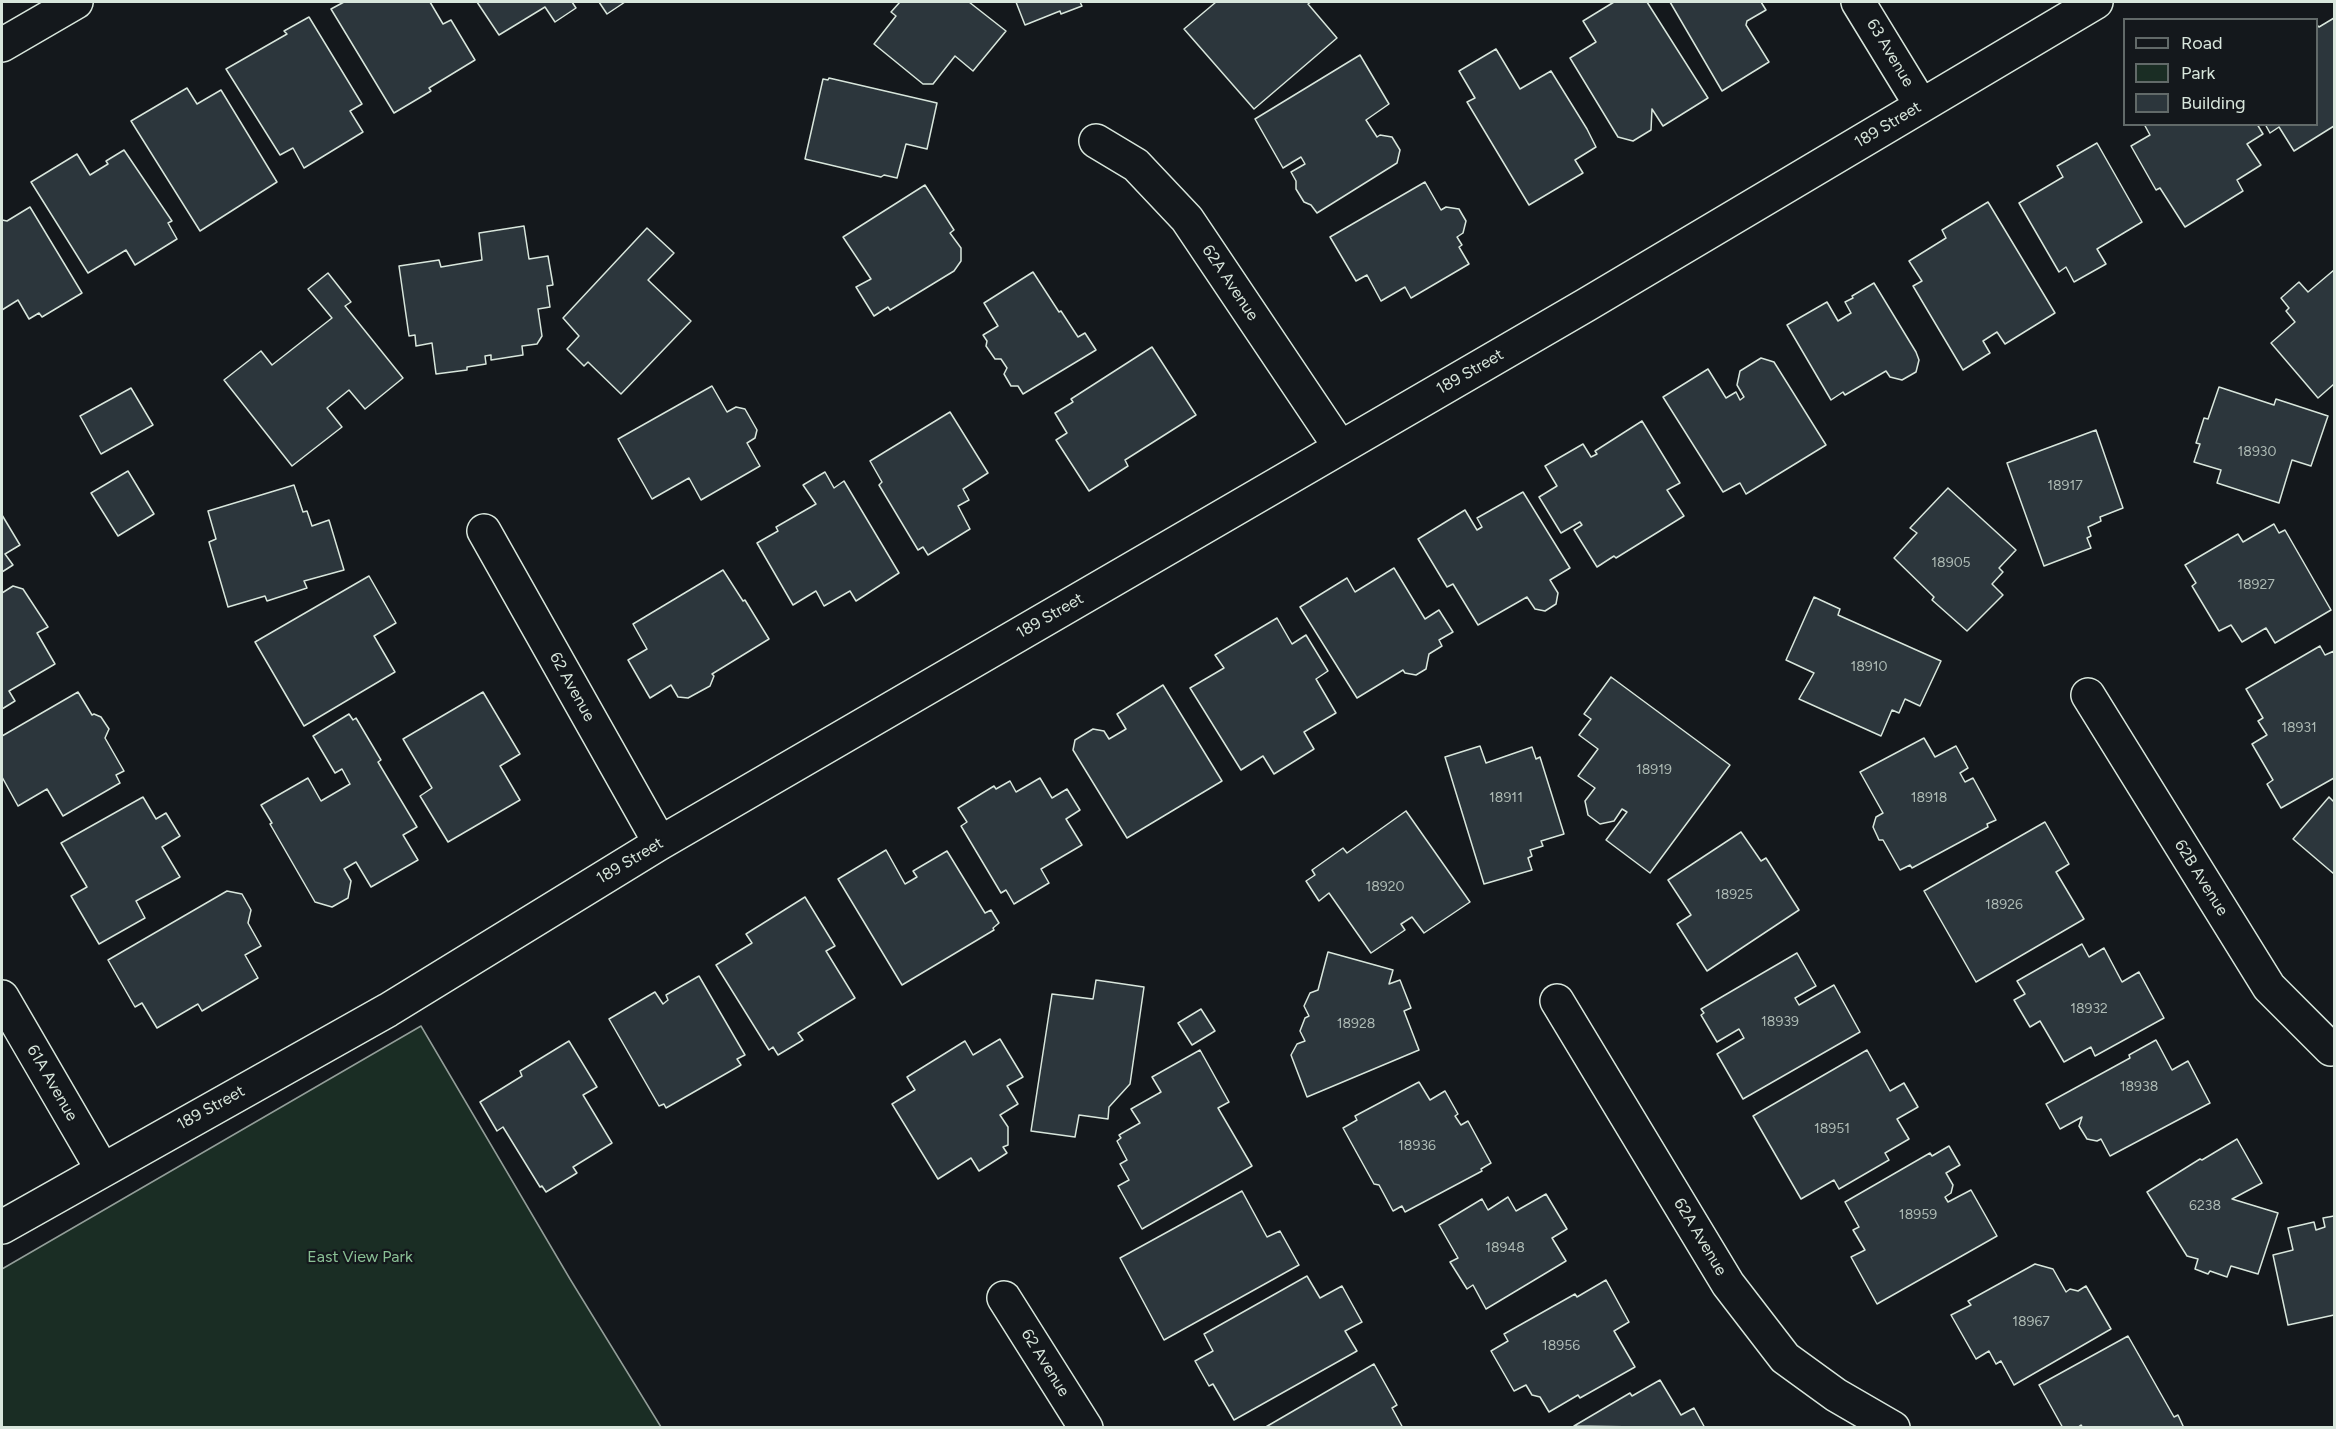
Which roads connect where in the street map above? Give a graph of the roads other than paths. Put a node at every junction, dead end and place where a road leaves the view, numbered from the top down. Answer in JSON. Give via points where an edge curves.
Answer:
{"nodes":[{"id":1,"x":76,"y":2,"type":"edge"},
{"id":2,"x":1858,"y":2,"type":"edge"},
{"id":3,"x":2096,"y":2,"type":"edge"},
{"id":4,"x":2,"y":45,"type":"edge"},
{"id":5,"x":1921,"y":105,"type":"junction"},
{"id":6,"x":1096,"y":141,"type":"dead end"},
{"id":7,"x":1340,"y":447,"type":"junction"},
{"id":8,"x":484,"y":531,"type":"dead end"},
{"id":9,"x":2088,"y":695,"type":"dead end"},
{"id":10,"x":660,"y":843,"type":"junction"},
{"id":11,"x":2,"y":997,"type":"edge"},
{"id":12,"x":1557,"y":1001,"type":"dead end"},
{"id":13,"x":2332,"y":1047,"type":"edge"},
{"id":14,"x":102,"y":1168,"type":"junction"},
{"id":15,"x":2,"y":1227,"type":"edge"},
{"id":16,"x":1005,"y":1298,"type":"dead end"},
{"id":17,"x":1086,"y":1428,"type":"edge"},
{"id":18,"x":1893,"y":1428,"type":"edge"}],
"edges":[{"from":1,"to":4,"type":"street"},
{"from":2,"to":5,"type":"street","name":"63 Avenue"},
{"from":3,"to":5,"type":"street","name":"189 Street"},
{"from":5,"to":7,"type":"street","name":"189 Street"},
{"from":6,"to":7,"type":"street","name":"62A Avenue","via":[[1136,165],[1187,219]]},
{"from":7,"to":10,"type":"street","name":"189 Street"},
{"from":8,"to":10,"type":"street","name":"62 Avenue"},
{"from":9,"to":13,"type":"street","name":"62B Avenue","via":[[2269,987]]},
{"from":10,"to":14,"type":"street","name":"189 Street","via":[[388,1010]]},
{"from":11,"to":14,"type":"street","name":"61A Avenue"},
{"from":12,"to":18,"type":"street","name":"62A Avenue","via":[[1728,1284],[1785,1358],[1836,1395]]},
{"from":14,"to":15,"type":"street","name":"189 Street"},
{"from":16,"to":17,"type":"street","name":"62 Avenue"}]}
